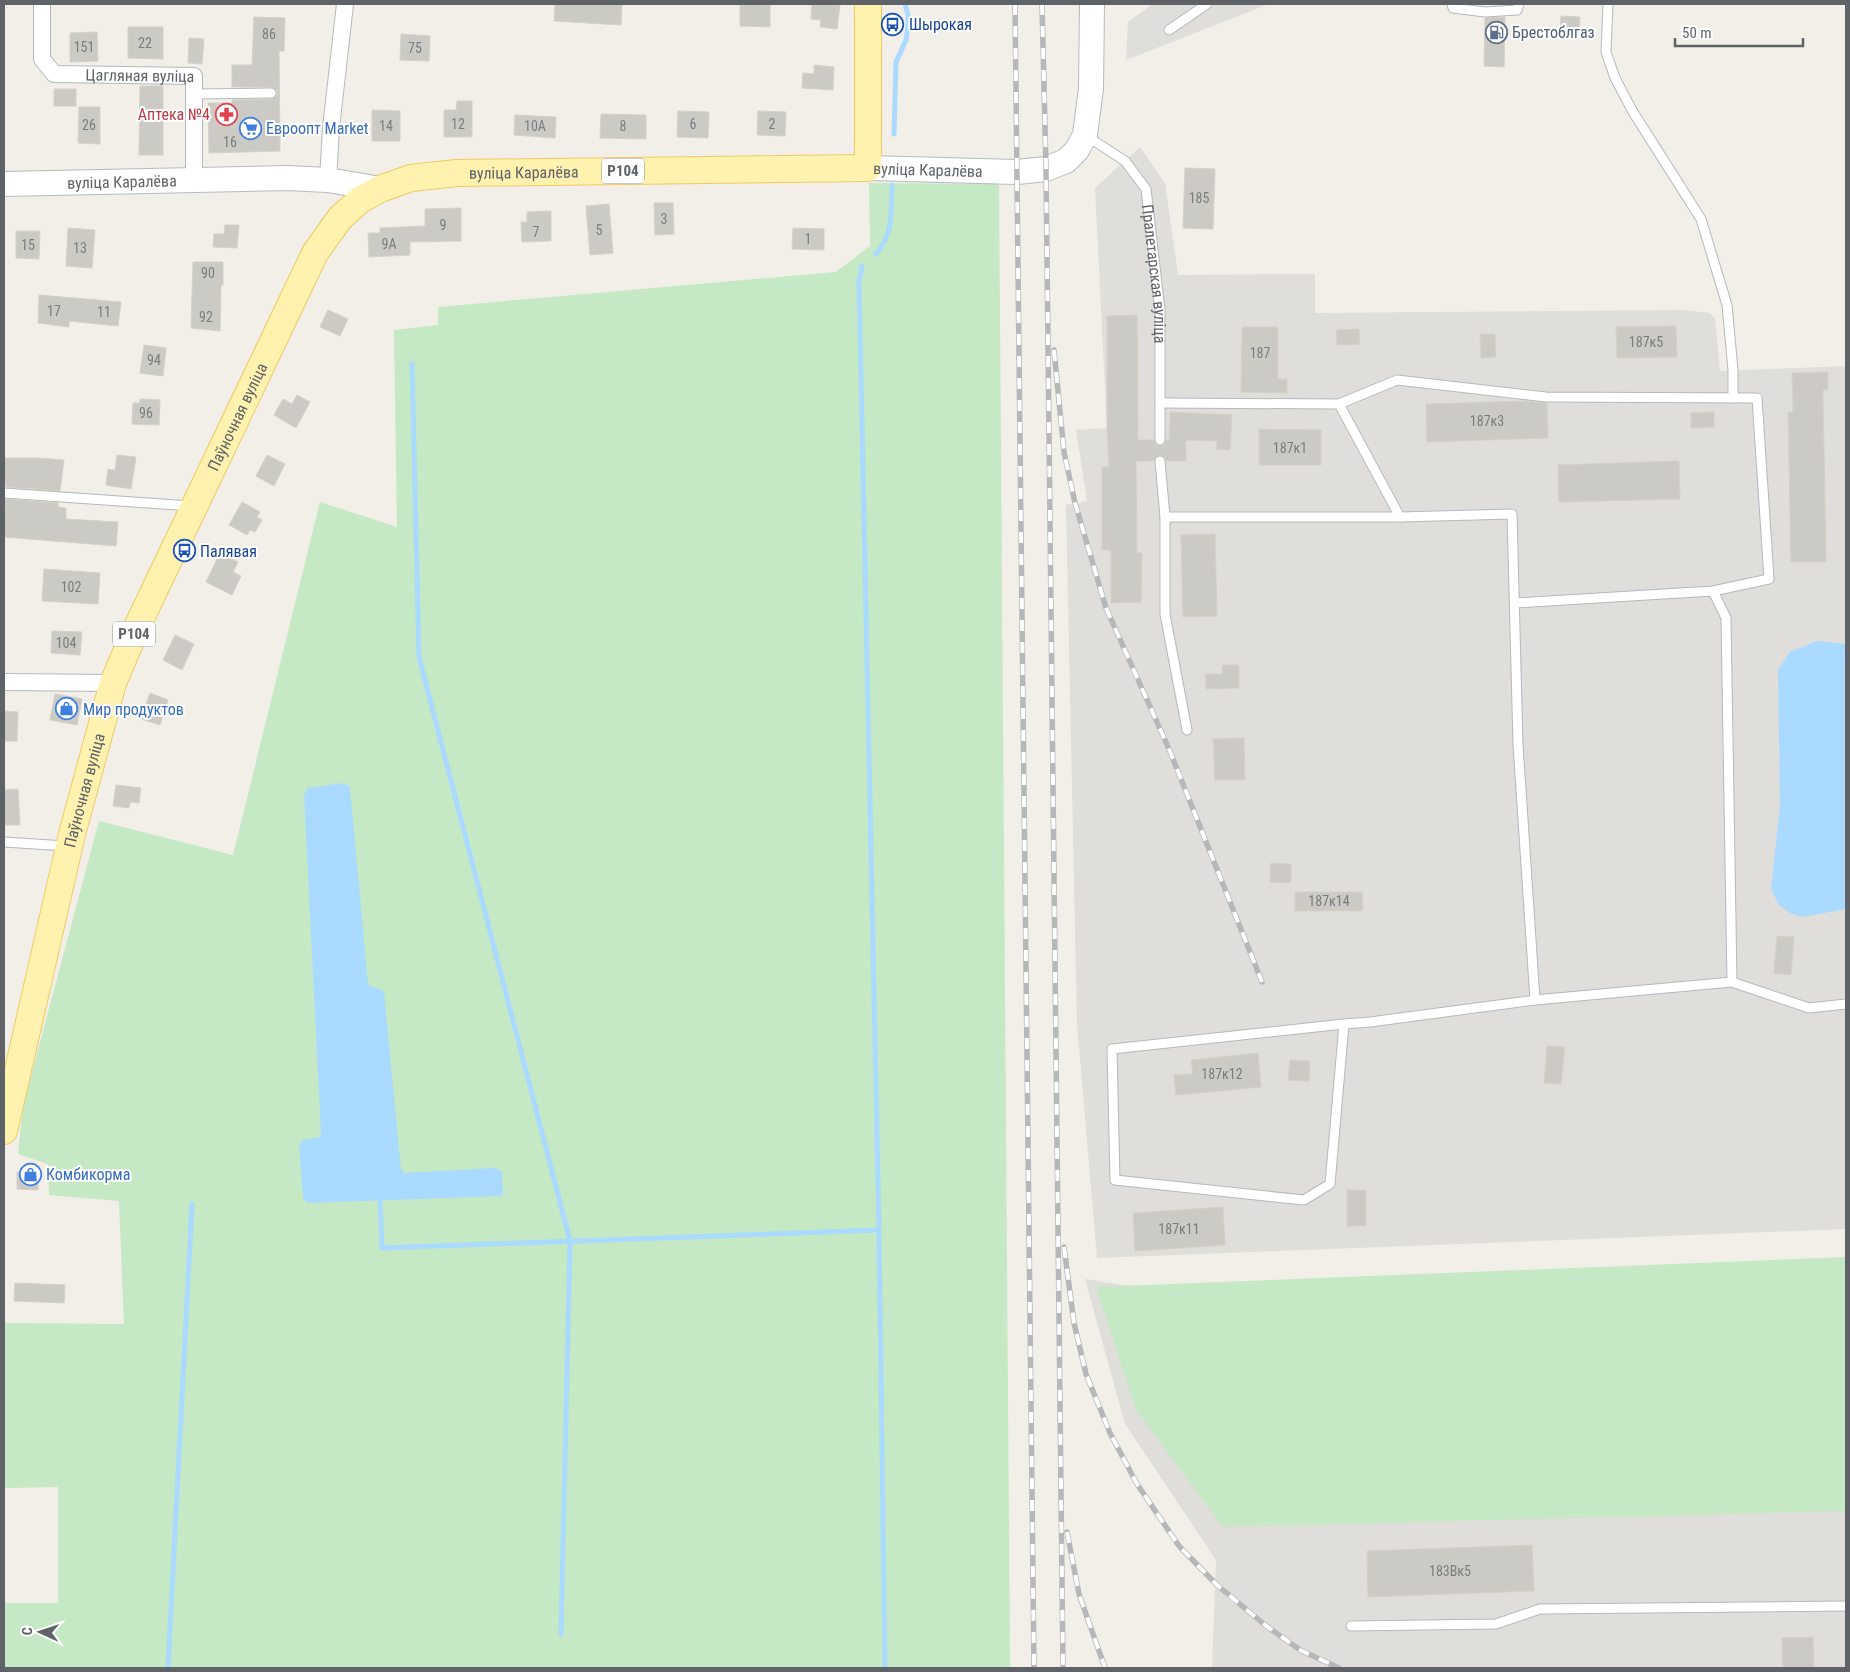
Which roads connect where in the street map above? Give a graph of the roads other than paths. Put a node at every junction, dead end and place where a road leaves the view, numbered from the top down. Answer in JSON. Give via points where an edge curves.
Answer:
{"nodes":[{"id":1,"x":42,"y":4,"type":"edge"},
{"id":2,"x":345,"y":4,"type":"edge"},
{"id":3,"x":868,"y":4,"type":"edge"},
{"id":4,"x":1207,"y":4,"type":"edge"},
{"id":5,"x":1452,"y":4,"type":"edge"},
{"id":6,"x":1519,"y":4,"type":"edge"},
{"id":7,"x":1608,"y":4,"type":"edge"},
{"id":8,"x":1094,"y":9,"type":"edge"},
{"id":9,"x":1169,"y":30,"type":"dead end"},
{"id":10,"x":194,"y":94,"type":"junction"},
{"id":11,"x":271,"y":94,"type":"dead end"},
{"id":12,"x":1085,"y":135,"type":"junction"},
{"id":13,"x":868,"y":168,"type":"junction"},
{"id":14,"x":194,"y":180,"type":"junction"},
{"id":15,"x":328,"y":180,"type":"junction"},
{"id":16,"x":4,"y":184,"type":"edge"},
{"id":17,"x":380,"y":189,"type":"junction"},
{"id":18,"x":1733,"y":398,"type":"junction"},
{"id":19,"x":1160,"y":403,"type":"junction"},
{"id":20,"x":1339,"y":404,"type":"junction"},
{"id":21,"x":1160,"y":440,"type":"dead end"},
{"id":22,"x":1160,"y":461,"type":"dead end"},
{"id":23,"x":4,"y":493,"type":"edge"},
{"id":24,"x":194,"y":506,"type":"junction"},
{"id":25,"x":1165,"y":517,"type":"junction"},
{"id":26,"x":1400,"y":517,"type":"junction"},
{"id":27,"x":1713,"y":591,"type":"junction"},
{"id":28,"x":1514,"y":603,"type":"junction"},
{"id":29,"x":4,"y":682,"type":"edge"},
{"id":30,"x":113,"y":683,"type":"junction"},
{"id":31,"x":1188,"y":730,"type":"dead end"},
{"id":32,"x":4,"y":842,"type":"edge"},
{"id":33,"x":69,"y":846,"type":"junction"},
{"id":34,"x":1732,"y":982,"type":"junction"},
{"id":35,"x":1535,"y":1000,"type":"junction"},
{"id":36,"x":1846,"y":1004,"type":"edge"},
{"id":37,"x":1344,"y":1024,"type":"junction"},
{"id":38,"x":12,"y":1057,"type":"edge"},
{"id":39,"x":4,"y":1131,"type":"edge"},
{"id":40,"x":1846,"y":1606,"type":"edge"},
{"id":41,"x":1351,"y":1626,"type":"dead end"}],
"edges":[{"from":1,"to":10,"type":"street","name":"Цагляная вуліца","via":[[42,59],[54,74],[194,76]]},
{"from":2,"to":15,"type":"street"},
{"from":3,"to":13,"type":"main road"},
{"from":4,"to":9,"type":"lane"},
{"from":5,"to":6,"type":"lane","via":[[1453,8],[1485,12],[1517,10]]},
{"from":7,"to":18,"type":"lane","via":[[1606,52],[1615,78],[1701,219],[1727,305]]},
{"from":8,"to":12,"type":"main road","via":[[1091,88]]},
{"from":10,"to":11,"type":"lane"},
{"from":10,"to":14,"type":"street","name":"Цагляная вуліца"},
{"from":12,"to":13,"type":"main road","name":"вуліца Каралёва","via":[[1066,161],[1046,169],[1017,172]]},
{"from":12,"to":19,"type":"lane","name":"Пралетарская вуліца","via":[[1125,160],[1146,189],[1160,310]]},
{"from":13,"to":17,"type":"main road","name":"вуліца Каралёва","number":"Р104","via":[[457,173],[411,178]]},
{"from":14,"to":15,"type":"main road","name":"вуліца Каралёва"},
{"from":14,"to":16,"type":"main road","name":"вуліца Каралёва"},
{"from":15,"to":17,"type":"main road","name":"вуліца Каралёва"},
{"from":17,"to":24,"type":"main road","name":"Паўночная вуліца","number":"Р104","via":[[360,200],[340,218],[315,253]]},
{"from":18,"to":20,"type":"lane","via":[[1546,397],[1397,380]]},
{"from":18,"to":27,"type":"lane","via":[[1757,398],[1769,580]]},
{"from":19,"to":20,"type":"lane"},
{"from":19,"to":21,"type":"lane","name":"Пралетарская вуліца"},
{"from":20,"to":26,"type":"lane"},
{"from":22,"to":25,"type":"lane"},
{"from":23,"to":24,"type":"lane"},
{"from":24,"to":30,"type":"main road","name":"Паўночная вуліца","number":"Р104"},
{"from":25,"to":26,"type":"lane"},
{"from":25,"to":31,"type":"lane","via":[[1165,614]]},
{"from":26,"to":28,"type":"lane","via":[[1512,514]]},
{"from":27,"to":28,"type":"lane"},
{"from":27,"to":34,"type":"lane","via":[[1726,618]]},
{"from":28,"to":35,"type":"lane","via":[[1518,745]]},
{"from":29,"to":30,"type":"street"},
{"from":30,"to":33,"type":"main road","name":"Паўночная вуліца","number":"Р104"},
{"from":32,"to":33,"type":"lane"},
{"from":33,"to":38,"type":"main road","name":"Паўночная вуліца","number":"Р104"},
{"from":34,"to":35,"type":"lane"},
{"from":34,"to":36,"type":"lane","via":[[1808,1008]]},
{"from":35,"to":37,"type":"lane"},
{"from":37,"to":37,"type":"lane","via":[[1112,1049],[1114,1180],[1304,1200],[1330,1184]]},
{"from":38,"to":39,"type":"main road","name":"Паўночная вуліца","number":"Р104"},
{"from":40,"to":41,"type":"lane","via":[[1540,1609],[1496,1624]]}]}
